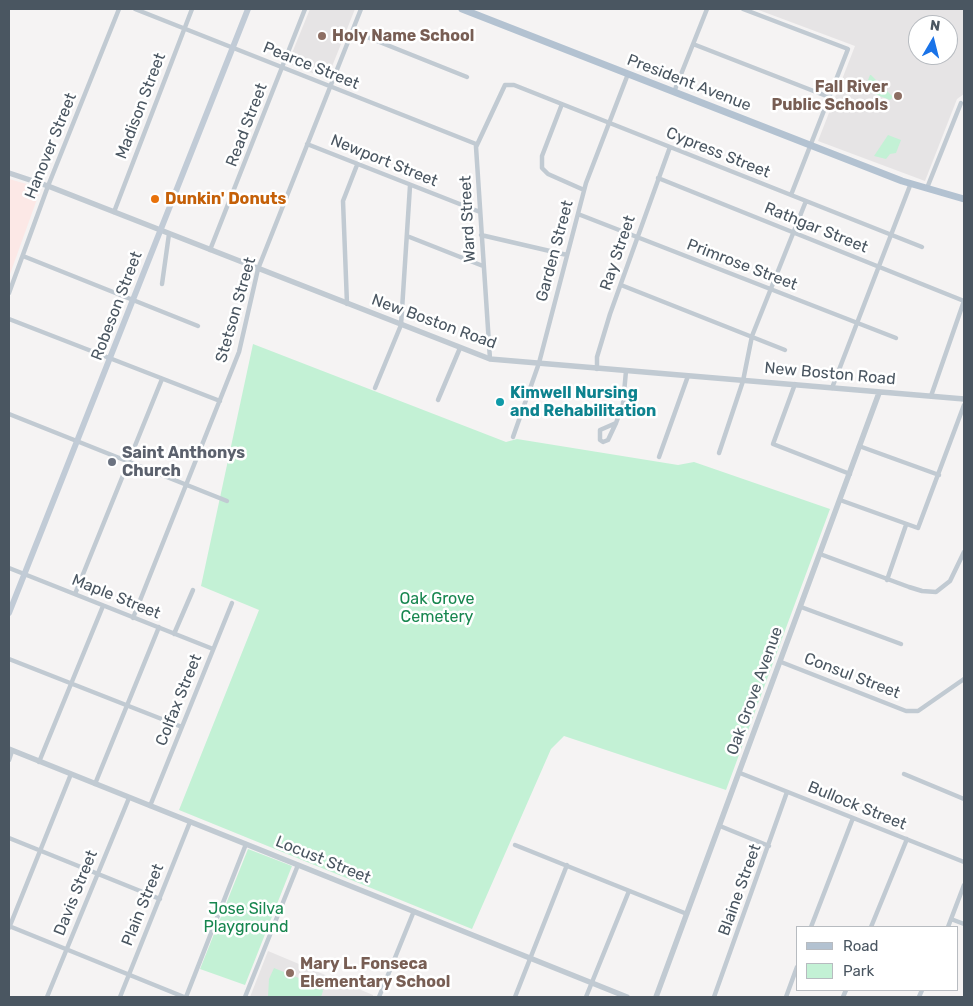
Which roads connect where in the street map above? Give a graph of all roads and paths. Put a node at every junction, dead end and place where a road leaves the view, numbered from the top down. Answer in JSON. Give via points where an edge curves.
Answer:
{"nodes":[{"id":1,"x":119,"y":9,"type":"edge"},
{"id":2,"x":135,"y":9,"type":"edge"},
{"id":3,"x":192,"y":9,"type":"edge"},
{"id":4,"x":248,"y":9,"type":"edge"},
{"id":5,"x":305,"y":9,"type":"edge"},
{"id":6,"x":361,"y":9,"type":"edge"},
{"id":7,"x":462,"y":9,"type":"edge"},
{"id":8,"x":707,"y":9,"type":"edge"},
{"id":9,"x":743,"y":9,"type":"edge"},
{"id":10,"x":184,"y":29,"type":"junction"},
{"id":11,"x":352,"y":31,"type":"junction"},
{"id":12,"x":693,"y":44,"type":"junction"},
{"id":13,"x":232,"y":48,"type":"junction"},
{"id":14,"x":283,"y":68,"type":"junction"},
{"id":15,"x":628,"y":74,"type":"junction"},
{"id":16,"x":467,"y":77,"type":"dead end"},
{"id":17,"x":505,"y":85,"type":"joint"},
{"id":18,"x":330,"y":87,"type":"junction"},
{"id":19,"x":674,"y":92,"type":"junction"},
{"id":20,"x":829,"y":97,"type":"junction"},
{"id":21,"x":960,"y":103,"type":"dead end"},
{"id":22,"x":562,"y":104,"type":"junction"},
{"id":23,"x":609,"y":123,"type":"junction"},
{"id":24,"x":307,"y":144,"type":"junction"},
{"id":25,"x":810,"y":144,"type":"junction"},
{"id":26,"x":476,"y":147,"type":"junction"},
{"id":27,"x":670,"y":147,"type":"junction"},
{"id":28,"x":357,"y":165,"type":"junction"},
{"id":29,"x":9,"y":173,"type":"edge"},
{"id":30,"x":658,"y":178,"type":"junction"},
{"id":31,"x":911,"y":183,"type":"junction"},
{"id":32,"x":48,"y":186,"type":"junction"},
{"id":33,"x":410,"y":186,"type":"junction"},
{"id":34,"x":927,"y":188,"type":"junction"},
{"id":35,"x":584,"y":190,"type":"junction"},
{"id":36,"x":791,"y":195,"type":"junction"},
{"id":37,"x":964,"y":200,"type":"edge"},
{"id":38,"x":806,"y":201,"type":"junction"},
{"id":39,"x":114,"y":212,"type":"junction"},
{"id":40,"x":480,"y":212,"type":"junction"},
{"id":41,"x":578,"y":214,"type":"junction"},
{"id":42,"x":161,"y":230,"type":"junction"},
{"id":43,"x":795,"y":232,"type":"junction"},
{"id":44,"x":169,"y":234,"type":"junction"},
{"id":45,"x":481,"y":235,"type":"junction"},
{"id":46,"x":891,"y":235,"type":"junction"},
{"id":47,"x":407,"y":236,"type":"junction"},
{"id":48,"x":636,"y":237,"type":"junction"},
{"id":49,"x":922,"y":247,"type":"dead end"},
{"id":50,"x":210,"y":250,"type":"junction"},
{"id":51,"x":567,"y":255,"type":"junction"},
{"id":52,"x":23,"y":256,"type":"junction"},
{"id":53,"x":483,"y":266,"type":"junction"},
{"id":54,"x":878,"y":266,"type":"junction"},
{"id":55,"x":258,"y":269,"type":"junction"},
{"id":56,"x":162,"y":284,"type":"dead end"},
{"id":57,"x":622,"y":284,"type":"junction"},
{"id":58,"x":771,"y":290,"type":"junction"},
{"id":59,"x":9,"y":294,"type":"edge"},
{"id":60,"x":134,"y":299,"type":"junction"},
{"id":61,"x":964,"y":301,"type":"edge"},
{"id":62,"x":346,"y":304,"type":"junction"},
{"id":63,"x":9,"y":319,"type":"edge"},
{"id":64,"x":856,"y":323,"type":"junction"},
{"id":65,"x":401,"y":325,"type":"junction"},
{"id":66,"x":198,"y":326,"type":"dead end"},
{"id":67,"x":752,"y":336,"type":"junction"},
{"id":68,"x":896,"y":338,"type":"dead end"},
{"id":69,"x":460,"y":348,"type":"junction"},
{"id":70,"x":785,"y":350,"type":"dead end"},
{"id":71,"x":490,"y":359,"type":"junction"},
{"id":72,"x":111,"y":360,"type":"junction"},
{"id":73,"x":540,"y":363,"type":"junction"},
{"id":74,"x":597,"y":369,"type":"junction"},
{"id":75,"x":626,"y":371,"type":"junction"},
{"id":76,"x":688,"y":376,"type":"junction"},
{"id":77,"x":162,"y":379,"type":"junction"},
{"id":78,"x":743,"y":381,"type":"junction"},
{"id":79,"x":795,"y":384,"type":"junction"},
{"id":80,"x":375,"y":388,"type":"dead end"},
{"id":81,"x":832,"y":388,"type":"junction"},
{"id":82,"x":878,"y":393,"type":"junction"},
{"id":83,"x":930,"y":396,"type":"junction"},
{"id":84,"x":964,"y":399,"type":"edge"},
{"id":85,"x":438,"y":400,"type":"dead end"},
{"id":86,"x":220,"y":401,"type":"junction"},
{"id":87,"x":964,"y":405,"type":"edge"},
{"id":88,"x":9,"y":414,"type":"edge"},
{"id":89,"x":616,"y":423,"type":"junction"},
{"id":90,"x":513,"y":437,"type":"dead end"},
{"id":91,"x":78,"y":441,"type":"junction"},
{"id":92,"x":860,"y":446,"type":"junction"},
{"id":93,"x":719,"y":452,"type":"dead end"},
{"id":94,"x":658,"y":457,"type":"dead end"},
{"id":95,"x":129,"y":462,"type":"junction"},
{"id":96,"x":850,"y":474,"type":"junction"},
{"id":97,"x":939,"y":475,"type":"junction"},
{"id":98,"x":187,"y":484,"type":"junction"},
{"id":99,"x":840,"y":500,"type":"junction"},
{"id":100,"x":226,"y":501,"type":"dead end"},
{"id":101,"x":906,"y":525,"type":"junction"},
{"id":102,"x":964,"y":552,"type":"edge"},
{"id":103,"x":820,"y":554,"type":"junction"},
{"id":104,"x":9,"y":568,"type":"edge"},
{"id":105,"x":24,"y":573,"type":"junction"},
{"id":106,"x":887,"y":580,"type":"junction"},
{"id":107,"x":193,"y":590,"type":"dead end"},
{"id":108,"x":75,"y":594,"type":"junction"},
{"id":109,"x":232,"y":603,"type":"dead end"},
{"id":110,"x":103,"y":606,"type":"junction"},
{"id":111,"x":801,"y":607,"type":"junction"},
{"id":112,"x":9,"y":613,"type":"edge"},
{"id":113,"x":134,"y":618,"type":"junction"},
{"id":114,"x":158,"y":627,"type":"junction"},
{"id":115,"x":174,"y":634,"type":"junction"},
{"id":116,"x":901,"y":644,"type":"dead end"},
{"id":117,"x":213,"y":649,"type":"junction"},
{"id":118,"x":9,"y":659,"type":"edge"},
{"id":119,"x":781,"y":662,"type":"junction"},
{"id":120,"x":964,"y":679,"type":"edge"},
{"id":121,"x":71,"y":684,"type":"junction"},
{"id":122,"x":127,"y":705,"type":"junction"},
{"id":123,"x":182,"y":727,"type":"junction"},
{"id":124,"x":11,"y":750,"type":"edge"},
{"id":125,"x":9,"y":760,"type":"edge"},
{"id":126,"x":39,"y":762,"type":"junction"},
{"id":127,"x":740,"y":773,"type":"junction"},
{"id":128,"x":71,"y":774,"type":"junction"},
{"id":129,"x":904,"y":774,"type":"dead end"},
{"id":130,"x":95,"y":784,"type":"junction"},
{"id":131,"x":788,"y":792,"type":"junction"},
{"id":132,"x":129,"y":798,"type":"junction"},
{"id":133,"x":964,"y":799,"type":"edge"},
{"id":134,"x":150,"y":806,"type":"junction"},
{"id":135,"x":853,"y":818,"type":"junction"},
{"id":136,"x":190,"y":822,"type":"junction"},
{"id":137,"x":720,"y":826,"type":"junction"},
{"id":138,"x":9,"y":838,"type":"edge"},
{"id":139,"x":906,"y":839,"type":"junction"},
{"id":140,"x":246,"y":844,"type":"junction"},
{"id":141,"x":515,"y":845,"type":"dead end"},
{"id":142,"x":769,"y":846,"type":"junction"},
{"id":143,"x":40,"y":851,"type":"junction"},
{"id":144,"x":964,"y":862,"type":"edge"},
{"id":145,"x":298,"y":865,"type":"junction"},
{"id":146,"x":566,"y":865,"type":"junction"},
{"id":147,"x":98,"y":874,"type":"junction"},
{"id":148,"x":964,"y":885,"type":"edge"},
{"id":149,"x":629,"y":891,"type":"junction"},
{"id":150,"x":160,"y":899,"type":"junction"},
{"id":151,"x":414,"y":912,"type":"junction"},
{"id":152,"x":687,"y":914,"type":"junction"},
{"id":153,"x":951,"y":919,"type":"junction"},
{"id":154,"x":964,"y":924,"type":"edge"},
{"id":155,"x":811,"y":926,"type":"edge"},
{"id":156,"x":871,"y":926,"type":"edge"},
{"id":157,"x":948,"y":926,"type":"edge"},
{"id":158,"x":9,"y":927,"type":"edge"},
{"id":159,"x":66,"y":950,"type":"junction"},
{"id":160,"x":530,"y":958,"type":"junction"},
{"id":161,"x":796,"y":970,"type":"edge"},
{"id":162,"x":129,"y":975,"type":"junction"},
{"id":163,"x":592,"y":982,"type":"junction"},
{"id":164,"x":47,"y":997,"type":"edge"},
{"id":165,"x":120,"y":997,"type":"edge"},
{"id":166,"x":185,"y":997,"type":"edge"},
{"id":167,"x":245,"y":997,"type":"edge"},
{"id":168,"x":379,"y":997,"type":"edge"},
{"id":169,"x":515,"y":997,"type":"edge"},
{"id":170,"x":586,"y":997,"type":"edge"},
{"id":171,"x":627,"y":997,"type":"edge"},
{"id":172,"x":656,"y":997,"type":"edge"},
{"id":173,"x":714,"y":997,"type":"edge"},
{"id":174,"x":786,"y":997,"type":"edge"}],
"edges":[{"from":1,"to":32,"type":"street","name":"Hanover Street"},
{"from":2,"to":10,"type":"street","name":"Pearce Street"},
{"from":3,"to":10,"type":"street","name":"Madison Street"},
{"from":4,"to":13,"type":"main road","name":"Robeson Street"},
{"from":5,"to":14,"type":"street","name":"Read Street"},
{"from":6,"to":11,"type":"street","name":"Stetson Street"},
{"from":7,"to":15,"type":"main road","name":"President Avenue"},
{"from":8,"to":12,"type":"street"},
{"from":9,"to":20,"type":"street","via":[[848,48]]},
{"from":10,"to":13,"type":"street","name":"Pearce Street"},
{"from":10,"to":39,"type":"street","name":"Madison Street"},
{"from":11,"to":16,"type":"street"},
{"from":11,"to":18,"type":"street","name":"Stetson Street"},
{"from":12,"to":19,"type":"street"},
{"from":12,"to":20,"type":"street"},
{"from":13,"to":14,"type":"street","name":"Pearce Street"},
{"from":13,"to":42,"type":"main road","name":"Robeson Street"},
{"from":14,"to":18,"type":"street","name":"Pearce Street"},
{"from":14,"to":50,"type":"street","name":"Read Street"},
{"from":15,"to":19,"type":"main road","name":"President Avenue"},
{"from":15,"to":23,"type":"street","name":"Garden Street"},
{"from":17,"to":22,"type":"street","name":"Cypress Street","via":[[511,84]]},
{"from":17,"to":26,"type":"street","name":"Ward Street"},
{"from":18,"to":24,"type":"street","name":"Stetson Street"},
{"from":18,"to":26,"type":"street","name":"Pearce Street","via":[[476,144]]},
{"from":19,"to":25,"type":"main road","name":"President Avenue"},
{"from":20,"to":25,"type":"street"},
{"from":21,"to":34,"type":"street"},
{"from":22,"to":23,"type":"street","name":"Cypress Street"},
{"from":22,"to":35,"type":"street","via":[[542,156],[542,168],[548,174]]},
{"from":23,"to":27,"type":"street","name":"Cypress Street"},
{"from":23,"to":35,"type":"street","name":"Garden Street"},
{"from":24,"to":28,"type":"street","name":"Newport Street"},
{"from":24,"to":55,"type":"street","name":"Stetson Street"},
{"from":25,"to":31,"type":"main road","name":"President Avenue"},
{"from":25,"to":36,"type":"street"},
{"from":26,"to":40,"type":"street","name":"Ward Street"},
{"from":27,"to":30,"type":"street","name":"Ray Street"},
{"from":27,"to":36,"type":"street","name":"Cypress Street"},
{"from":28,"to":33,"type":"street","name":"Newport Street"},
{"from":28,"to":62,"type":"street","via":[[343,201]]},
{"from":29,"to":32,"type":"street","name":"New Boston Road"},
{"from":30,"to":43,"type":"street","name":"Rathgar Street"},
{"from":30,"to":48,"type":"street","name":"Ray Street"},
{"from":31,"to":34,"type":"main road","name":"President Avenue"},
{"from":31,"to":46,"type":"street"},
{"from":32,"to":39,"type":"street","name":"New Boston Road"},
{"from":32,"to":52,"type":"street","name":"Hanover Street"},
{"from":33,"to":40,"type":"street","name":"Newport Street"},
{"from":33,"to":47,"type":"street"},
{"from":34,"to":37,"type":"main road","name":"President Avenue"},
{"from":35,"to":41,"type":"street","name":"Garden Street"},
{"from":36,"to":38,"type":"street","name":"Cypress Street"},
{"from":38,"to":43,"type":"street"},
{"from":38,"to":46,"type":"street","name":"Cypress Street"},
{"from":39,"to":42,"type":"street","name":"New Boston Road"},
{"from":40,"to":45,"type":"street","name":"Ward Street"},
{"from":41,"to":48,"type":"street","name":"Primrose Street"},
{"from":41,"to":51,"type":"street","name":"Garden Street"},
{"from":42,"to":44,"type":"street","name":"New Boston Road"},
{"from":42,"to":60,"type":"main road","name":"Robeson Street"},
{"from":43,"to":54,"type":"street","name":"Rathgar Street"},
{"from":43,"to":58,"type":"street"},
{"from":44,"to":50,"type":"street","name":"New Boston Road"},
{"from":44,"to":56,"type":"street"},
{"from":45,"to":51,"type":"street"},
{"from":45,"to":53,"type":"street","name":"Ward Street"},
{"from":46,"to":49,"type":"street","name":"Cypress Street"},
{"from":46,"to":54,"type":"street"},
{"from":47,"to":53,"type":"street"},
{"from":47,"to":65,"type":"street"},
{"from":48,"to":57,"type":"street","name":"Ray Street"},
{"from":48,"to":58,"type":"street","name":"Primrose Street"},
{"from":50,"to":55,"type":"street","name":"New Boston Road"},
{"from":51,"to":73,"type":"street","name":"Garden Street"},
{"from":52,"to":59,"type":"street","name":"Hanover Street"},
{"from":52,"to":60,"type":"street"},
{"from":53,"to":71,"type":"street","name":"Ward Street"},
{"from":54,"to":61,"type":"street","name":"Rathgar Street"},
{"from":54,"to":64,"type":"street"},
{"from":55,"to":62,"type":"street","name":"New Boston Road"},
{"from":55,"to":86,"type":"street","name":"Stetson Street","via":[[243,339]]},
{"from":57,"to":67,"type":"street"},
{"from":57,"to":74,"type":"street","name":"Ray Street","via":[[610,314]]},
{"from":58,"to":64,"type":"street","name":"Primrose Street"},
{"from":58,"to":67,"type":"street"},
{"from":60,"to":66,"type":"street"},
{"from":60,"to":72,"type":"main road","name":"Robeson Street"},
{"from":61,"to":83,"type":"street"},
{"from":62,"to":65,"type":"street","name":"New Boston Road"},
{"from":63,"to":72,"type":"street"},
{"from":64,"to":68,"type":"street","name":"Primrose Street"},
{"from":64,"to":81,"type":"street"},
{"from":65,"to":69,"type":"street","name":"New Boston Road"},
{"from":65,"to":80,"type":"street"},
{"from":67,"to":70,"type":"street"},
{"from":67,"to":78,"type":"street"},
{"from":69,"to":71,"type":"street","name":"New Boston Road"},
{"from":69,"to":85,"type":"street"},
{"from":71,"to":73,"type":"street","name":"New Boston Road"},
{"from":72,"to":77,"type":"street"},
{"from":72,"to":91,"type":"main road","name":"Robeson Street"},
{"from":73,"to":74,"type":"street","name":"New Boston Road"},
{"from":73,"to":90,"type":"street","name":"Garden Street"},
{"from":74,"to":75,"type":"street","name":"New Boston Road"},
{"from":75,"to":76,"type":"street","name":"New Boston Road"},
{"from":75,"to":89,"type":"street","via":[[623,404]]},
{"from":76,"to":78,"type":"street","name":"New Boston Road"},
{"from":76,"to":94,"type":"street"},
{"from":77,"to":86,"type":"street"},
{"from":77,"to":95,"type":"street"},
{"from":78,"to":79,"type":"street","name":"New Boston Road"},
{"from":78,"to":93,"type":"street"},
{"from":79,"to":81,"type":"street","name":"New Boston Road"},
{"from":79,"to":96,"type":"street","via":[[773,444]]},
{"from":81,"to":82,"type":"street","name":"New Boston Road"},
{"from":82,"to":83,"type":"street","name":"New Boston Road"},
{"from":82,"to":92,"type":"street","name":"Oak Grove Avenue"},
{"from":83,"to":84,"type":"street","name":"New Boston Road"},
{"from":86,"to":98,"type":"street","name":"Stetson Street"},
{"from":87,"to":97,"type":"street"},
{"from":88,"to":91,"type":"street"},
{"from":89,"to":89,"type":"street","via":[[608,440],[600,440],[600,430]]},
{"from":91,"to":95,"type":"street"},
{"from":91,"to":105,"type":"main road","name":"Robeson Street"},
{"from":92,"to":96,"type":"street","name":"Oak Grove Avenue"},
{"from":92,"to":97,"type":"street"},
{"from":95,"to":98,"type":"street"},
{"from":95,"to":108,"type":"street"},
{"from":96,"to":99,"type":"street","name":"Oak Grove Avenue"},
{"from":97,"to":101,"type":"street","via":[[918,528]]},
{"from":98,"to":100,"type":"street"},
{"from":98,"to":113,"type":"street","name":"Stetson Street"},
{"from":99,"to":101,"type":"street"},
{"from":99,"to":103,"type":"street","name":"Oak Grove Avenue"},
{"from":101,"to":106,"type":"street"},
{"from":102,"to":106,"type":"street","via":[[956,572],[944,588],[936,592]]},
{"from":103,"to":106,"type":"street"},
{"from":103,"to":111,"type":"street","name":"Oak Grove Avenue"},
{"from":104,"to":105,"type":"street","name":"Maple Street"},
{"from":105,"to":108,"type":"street","name":"Maple Street"},
{"from":105,"to":112,"type":"main road","name":"Robeson Street"},
{"from":107,"to":115,"type":"street"},
{"from":108,"to":110,"type":"street","name":"Maple Street"},
{"from":109,"to":117,"type":"street","name":"Colfax Street"},
{"from":110,"to":113,"type":"street","name":"Maple Street"},
{"from":110,"to":121,"type":"street"},
{"from":111,"to":116,"type":"street"},
{"from":111,"to":119,"type":"street","name":"Oak Grove Avenue"},
{"from":113,"to":114,"type":"street","name":"Maple Street"},
{"from":114,"to":115,"type":"street","name":"Maple Street"},
{"from":114,"to":122,"type":"street"},
{"from":115,"to":117,"type":"street","name":"Maple Street"},
{"from":117,"to":123,"type":"street","name":"Colfax Street"},
{"from":118,"to":121,"type":"street"},
{"from":119,"to":120,"type":"street","name":"Consul Street","via":[[906,710],[918,711]]},
{"from":119,"to":127,"type":"street","name":"Oak Grove Avenue"},
{"from":121,"to":122,"type":"street"},
{"from":121,"to":126,"type":"street"},
{"from":122,"to":123,"type":"street"},
{"from":122,"to":130,"type":"street"},
{"from":123,"to":134,"type":"street","name":"Colfax Street"},
{"from":124,"to":125,"type":"street"},
{"from":124,"to":126,"type":"street","name":"Locust Street"},
{"from":126,"to":128,"type":"street","name":"Locust Street"},
{"from":127,"to":131,"type":"street","name":"Bullock Street"},
{"from":127,"to":137,"type":"street","name":"Oak Grove Avenue"},
{"from":128,"to":130,"type":"street","name":"Locust Street"},
{"from":128,"to":143,"type":"street"},
{"from":129,"to":133,"type":"street"},
{"from":130,"to":132,"type":"street","name":"Locust Street"},
{"from":131,"to":135,"type":"street","name":"Bullock Street"},
{"from":131,"to":142,"type":"street","name":"Blaine Street"},
{"from":132,"to":134,"type":"street","name":"Locust Street"},
{"from":132,"to":147,"type":"street","name":"Davis Street"},
{"from":134,"to":136,"type":"street","name":"Locust Street"},
{"from":135,"to":139,"type":"street","name":"Bullock Street"},
{"from":135,"to":155,"type":"street"},
{"from":136,"to":140,"type":"street","name":"Locust Street"},
{"from":136,"to":150,"type":"street","name":"Plain Street"},
{"from":137,"to":142,"type":"street"},
{"from":137,"to":152,"type":"street","name":"Oak Grove Avenue"},
{"from":138,"to":143,"type":"street"},
{"from":139,"to":144,"type":"street","name":"Bullock Street"},
{"from":139,"to":156,"type":"street"},
{"from":140,"to":145,"type":"street","name":"Locust Street"},
{"from":140,"to":166,"type":"street"},
{"from":141,"to":146,"type":"street"},
{"from":142,"to":173,"type":"street","name":"Blaine Street"},
{"from":143,"to":147,"type":"street"},
{"from":143,"to":158,"type":"street"},
{"from":145,"to":151,"type":"street","name":"Locust Street"},
{"from":145,"to":167,"type":"street"},
{"from":146,"to":149,"type":"street"},
{"from":146,"to":160,"type":"street"},
{"from":147,"to":150,"type":"street"},
{"from":147,"to":159,"type":"street","name":"Davis Street"},
{"from":148,"to":153,"type":"street"},
{"from":149,"to":152,"type":"street"},
{"from":149,"to":163,"type":"street"},
{"from":150,"to":162,"type":"street","name":"Plain Street"},
{"from":151,"to":160,"type":"street","name":"Locust Street"},
{"from":151,"to":168,"type":"street"},
{"from":152,"to":172,"type":"street","name":"Oak Grove Avenue"},
{"from":153,"to":154,"type":"street"},
{"from":153,"to":157,"type":"street"},
{"from":158,"to":159,"type":"street"},
{"from":159,"to":162,"type":"street"},
{"from":159,"to":164,"type":"street","name":"Davis Street"},
{"from":160,"to":163,"type":"street","name":"Locust Street"},
{"from":160,"to":169,"type":"street"},
{"from":161,"to":174,"type":"street"},
{"from":162,"to":165,"type":"street","name":"Plain Street"},
{"from":162,"to":166,"type":"street"},
{"from":163,"to":170,"type":"street"},
{"from":163,"to":171,"type":"street","name":"Locust Street"}]}
